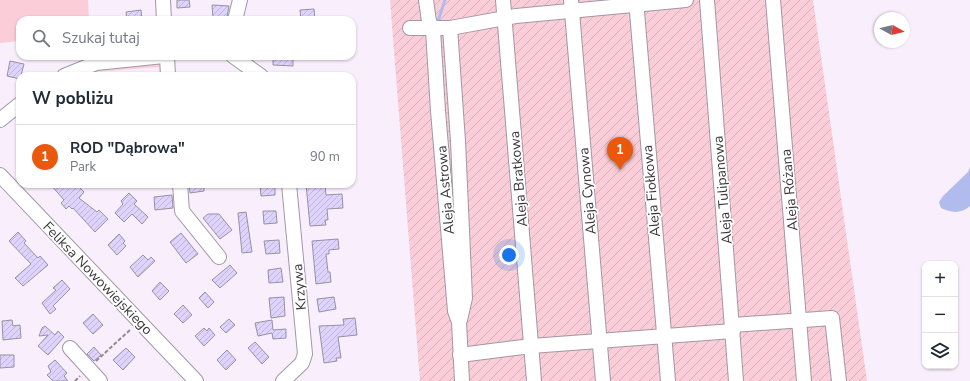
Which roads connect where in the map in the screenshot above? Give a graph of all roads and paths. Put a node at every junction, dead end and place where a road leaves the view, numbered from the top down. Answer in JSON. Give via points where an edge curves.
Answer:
{"nodes":[{"id":1,"x":163,"y":0,"type":"edge"},
{"id":2,"x":240,"y":0,"type":"edge"},
{"id":3,"x":426,"y":0,"type":"edge"},
{"id":4,"x":503,"y":0,"type":"edge"},
{"id":5,"x":686,"y":0,"type":"edge"},
{"id":6,"x":707,"y":0,"type":"edge"},
{"id":7,"x":773,"y":0,"type":"edge"},
{"id":8,"x":636,"y":2,"type":"edge"},
{"id":9,"x":572,"y":5,"type":"edge"},
{"id":10,"x":164,"y":16,"type":"edge"},
{"id":11,"x":236,"y":16,"type":"edge"},
{"id":12,"x":504,"y":17,"type":"junction"},
{"id":13,"x":410,"y":28,"type":"dead end"},
{"id":14,"x":450,"y":28,"type":"junction"},
{"id":15,"x":433,"y":30,"type":"junction"},
{"id":16,"x":126,"y":60,"type":"edge"},
{"id":17,"x":166,"y":60,"type":"edge"},
{"id":18,"x":239,"y":60,"type":"edge"},
{"id":19,"x":74,"y":72,"type":"edge"},
{"id":20,"x":167,"y":72,"type":"edge"},
{"id":21,"x":255,"y":72,"type":"edge"},
{"id":22,"x":16,"y":107,"type":"edge"},
{"id":23,"x":0,"y":120,"type":"edge"},
{"id":24,"x":0,"y":175,"type":"edge"},
{"id":25,"x":180,"y":188,"type":"edge"},
{"id":26,"x":289,"y":188,"type":"edge"},
{"id":27,"x":219,"y":257,"type":"dead end"},
{"id":28,"x":799,"y":320,"type":"junction"},
{"id":29,"x":459,"y":322,"type":"junction"},
{"id":30,"x":134,"y":326,"type":"dead end"},
{"id":31,"x":733,"y":328,"type":"junction"},
{"id":32,"x":663,"y":336,"type":"junction"},
{"id":33,"x":599,"y":341,"type":"junction"},
{"id":34,"x":531,"y":346,"type":"junction"},
{"id":35,"x":70,"y":348,"type":"dead end"},
{"id":36,"x":460,"y":355,"type":"junction"},
{"id":37,"x":89,"y":368,"type":"junction"},
{"id":38,"x":75,"y":381,"type":"edge"},
{"id":39,"x":100,"y":381,"type":"edge"},
{"id":40,"x":196,"y":381,"type":"edge"},
{"id":41,"x":283,"y":381,"type":"edge"},
{"id":42,"x":462,"y":381,"type":"edge"},
{"id":43,"x":534,"y":381,"type":"edge"},
{"id":44,"x":603,"y":381,"type":"edge"},
{"id":45,"x":668,"y":381,"type":"edge"},
{"id":46,"x":736,"y":381,"type":"edge"},
{"id":47,"x":804,"y":381,"type":"edge"},
{"id":48,"x":839,"y":381,"type":"edge"}],
"edges":[{"from":1,"to":10,"type":"street"},
{"from":2,"to":11,"type":"street"},
{"from":3,"to":15,"type":"street","name":"Aleja Astrowa"},
{"from":4,"to":12,"type":"street","name":"Aleja Bratkowa"},
{"from":5,"to":8,"type":"street"},
{"from":6,"to":31,"type":"street","name":"Aleja Tulipanowa"},
{"from":7,"to":28,"type":"street","name":"Aleja Różana"},
{"from":8,"to":9,"type":"street"},
{"from":8,"to":32,"type":"street","name":"Aleja Fiołkowa"},
{"from":9,"to":12,"type":"street"},
{"from":9,"to":33,"type":"street","name":"Aleja Cynowa"},
{"from":12,"to":14,"type":"street"},
{"from":12,"to":34,"type":"street","name":"Aleja Bratkowa"},
{"from":13,"to":15,"type":"street"},
{"from":14,"to":15,"type":"street"},
{"from":14,"to":29,"type":"street","via":[[459,148],[465,298]]},
{"from":15,"to":29,"type":"street","name":"Aleja Astrowa","via":[[454,296]]},
{"from":16,"to":19,"type":"street","via":[[96,63]]},
{"from":17,"to":20,"type":"street"},
{"from":18,"to":21,"type":"street"},
{"from":22,"to":23,"type":"street"},
{"from":24,"to":40,"type":"street","name":"Feliksa Nowowiejskiego"},
{"from":25,"to":27,"type":"street","via":[[182,211]]},
{"from":26,"to":41,"type":"street","name":"Krzywa","via":[[305,354],[302,363]]},
{"from":28,"to":31,"type":"street"},
{"from":28,"to":47,"type":"street","name":"Aleja Różana"},
{"from":28,"to":48,"type":"street","via":[[832,318]]},
{"from":29,"to":36,"type":"street","name":"Aleja Astrowa"},
{"from":30,"to":37,"type":"path"},
{"from":31,"to":32,"type":"street"},
{"from":31,"to":46,"type":"street","name":"Aleja Tulipanowa"},
{"from":32,"to":33,"type":"street"},
{"from":32,"to":45,"type":"street","name":"Aleja Fiołkowa"},
{"from":33,"to":34,"type":"street"},
{"from":33,"to":44,"type":"street","name":"Aleja Cynowa"},
{"from":34,"to":36,"type":"street"},
{"from":34,"to":43,"type":"street","name":"Aleja Bratkowa"},
{"from":35,"to":37,"type":"street"},
{"from":36,"to":42,"type":"street","name":"Aleja Astrowa"},
{"from":37,"to":38,"type":"path"},
{"from":37,"to":39,"type":"street"}]}
